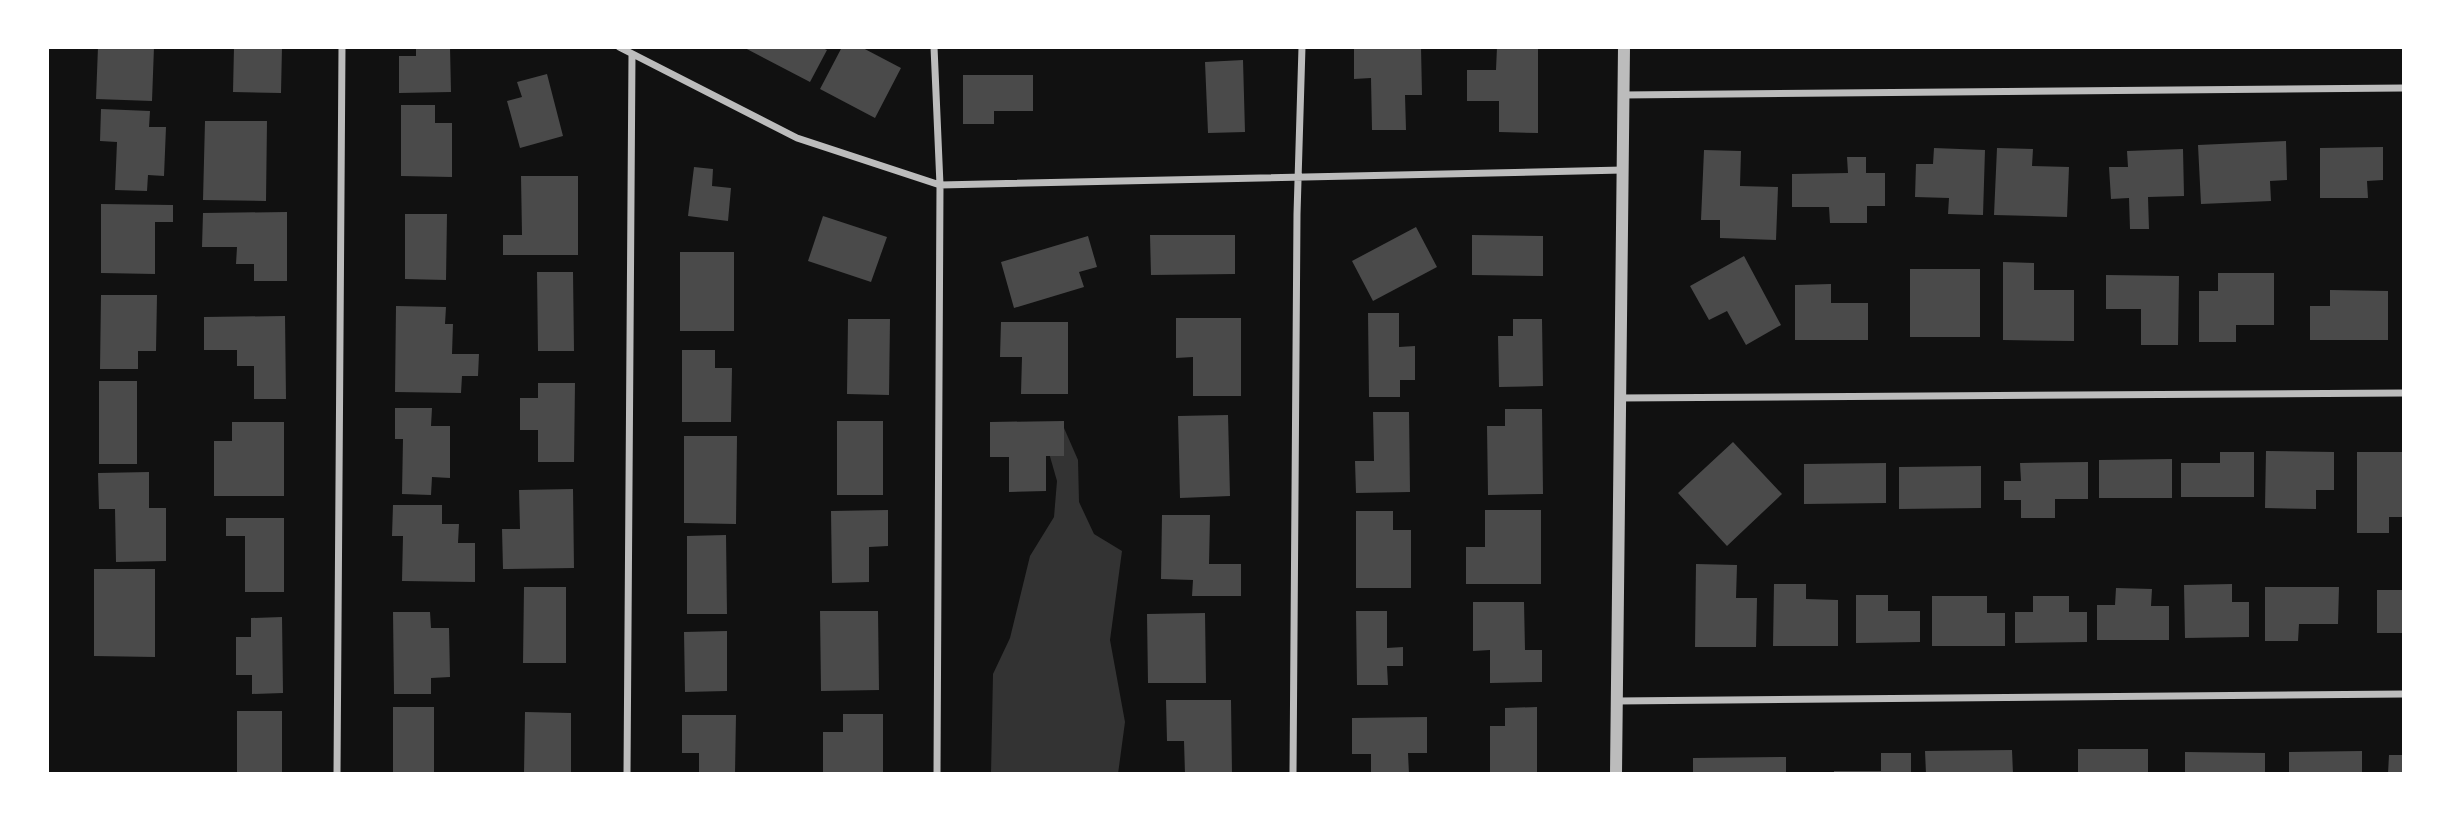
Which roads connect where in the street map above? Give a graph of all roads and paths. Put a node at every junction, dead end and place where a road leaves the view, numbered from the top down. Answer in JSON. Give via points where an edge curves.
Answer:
{"nodes":[{"id":1,"x":342,"y":47,"type":"edge"},
{"id":2,"x":620,"y":47,"type":"edge"},
{"id":3,"x":934,"y":47,"type":"edge"},
{"id":4,"x":1302,"y":47,"type":"edge"},
{"id":5,"x":1624,"y":47,"type":"edge"},
{"id":6,"x":632,"y":54,"type":"junction"},
{"id":7,"x":2404,"y":88,"type":"edge"},
{"id":8,"x":1623,"y":95,"type":"junction"},
{"id":9,"x":1623,"y":170,"type":"junction"},
{"id":10,"x":1299,"y":176,"type":"junction"},
{"id":11,"x":940,"y":184,"type":"junction"},
{"id":12,"x":2404,"y":393,"type":"edge"},
{"id":13,"x":1618,"y":398,"type":"junction"},
{"id":14,"x":2404,"y":694,"type":"edge"},
{"id":15,"x":1617,"y":701,"type":"junction"},
{"id":16,"x":337,"y":774,"type":"edge"},
{"id":17,"x":627,"y":774,"type":"edge"},
{"id":18,"x":937,"y":774,"type":"edge"},
{"id":19,"x":1293,"y":774,"type":"edge"},
{"id":20,"x":1616,"y":774,"type":"edge"}],
"edges":[{"from":1,"to":16,"type":"street"},
{"from":2,"to":6,"type":"street"},
{"from":3,"to":11,"type":"street"},
{"from":4,"to":10,"type":"street"},
{"from":5,"to":8,"type":"street"},
{"from":6,"to":11,"type":"street","via":[[797,138]]},
{"from":6,"to":17,"type":"street"},
{"from":7,"to":8,"type":"street"},
{"from":8,"to":9,"type":"street"},
{"from":9,"to":10,"type":"street"},
{"from":9,"to":13,"type":"street"},
{"from":10,"to":11,"type":"street"},
{"from":10,"to":19,"type":"street"},
{"from":11,"to":18,"type":"street"},
{"from":12,"to":13,"type":"street"},
{"from":13,"to":15,"type":"street"},
{"from":14,"to":15,"type":"street"},
{"from":15,"to":20,"type":"street"}]}
